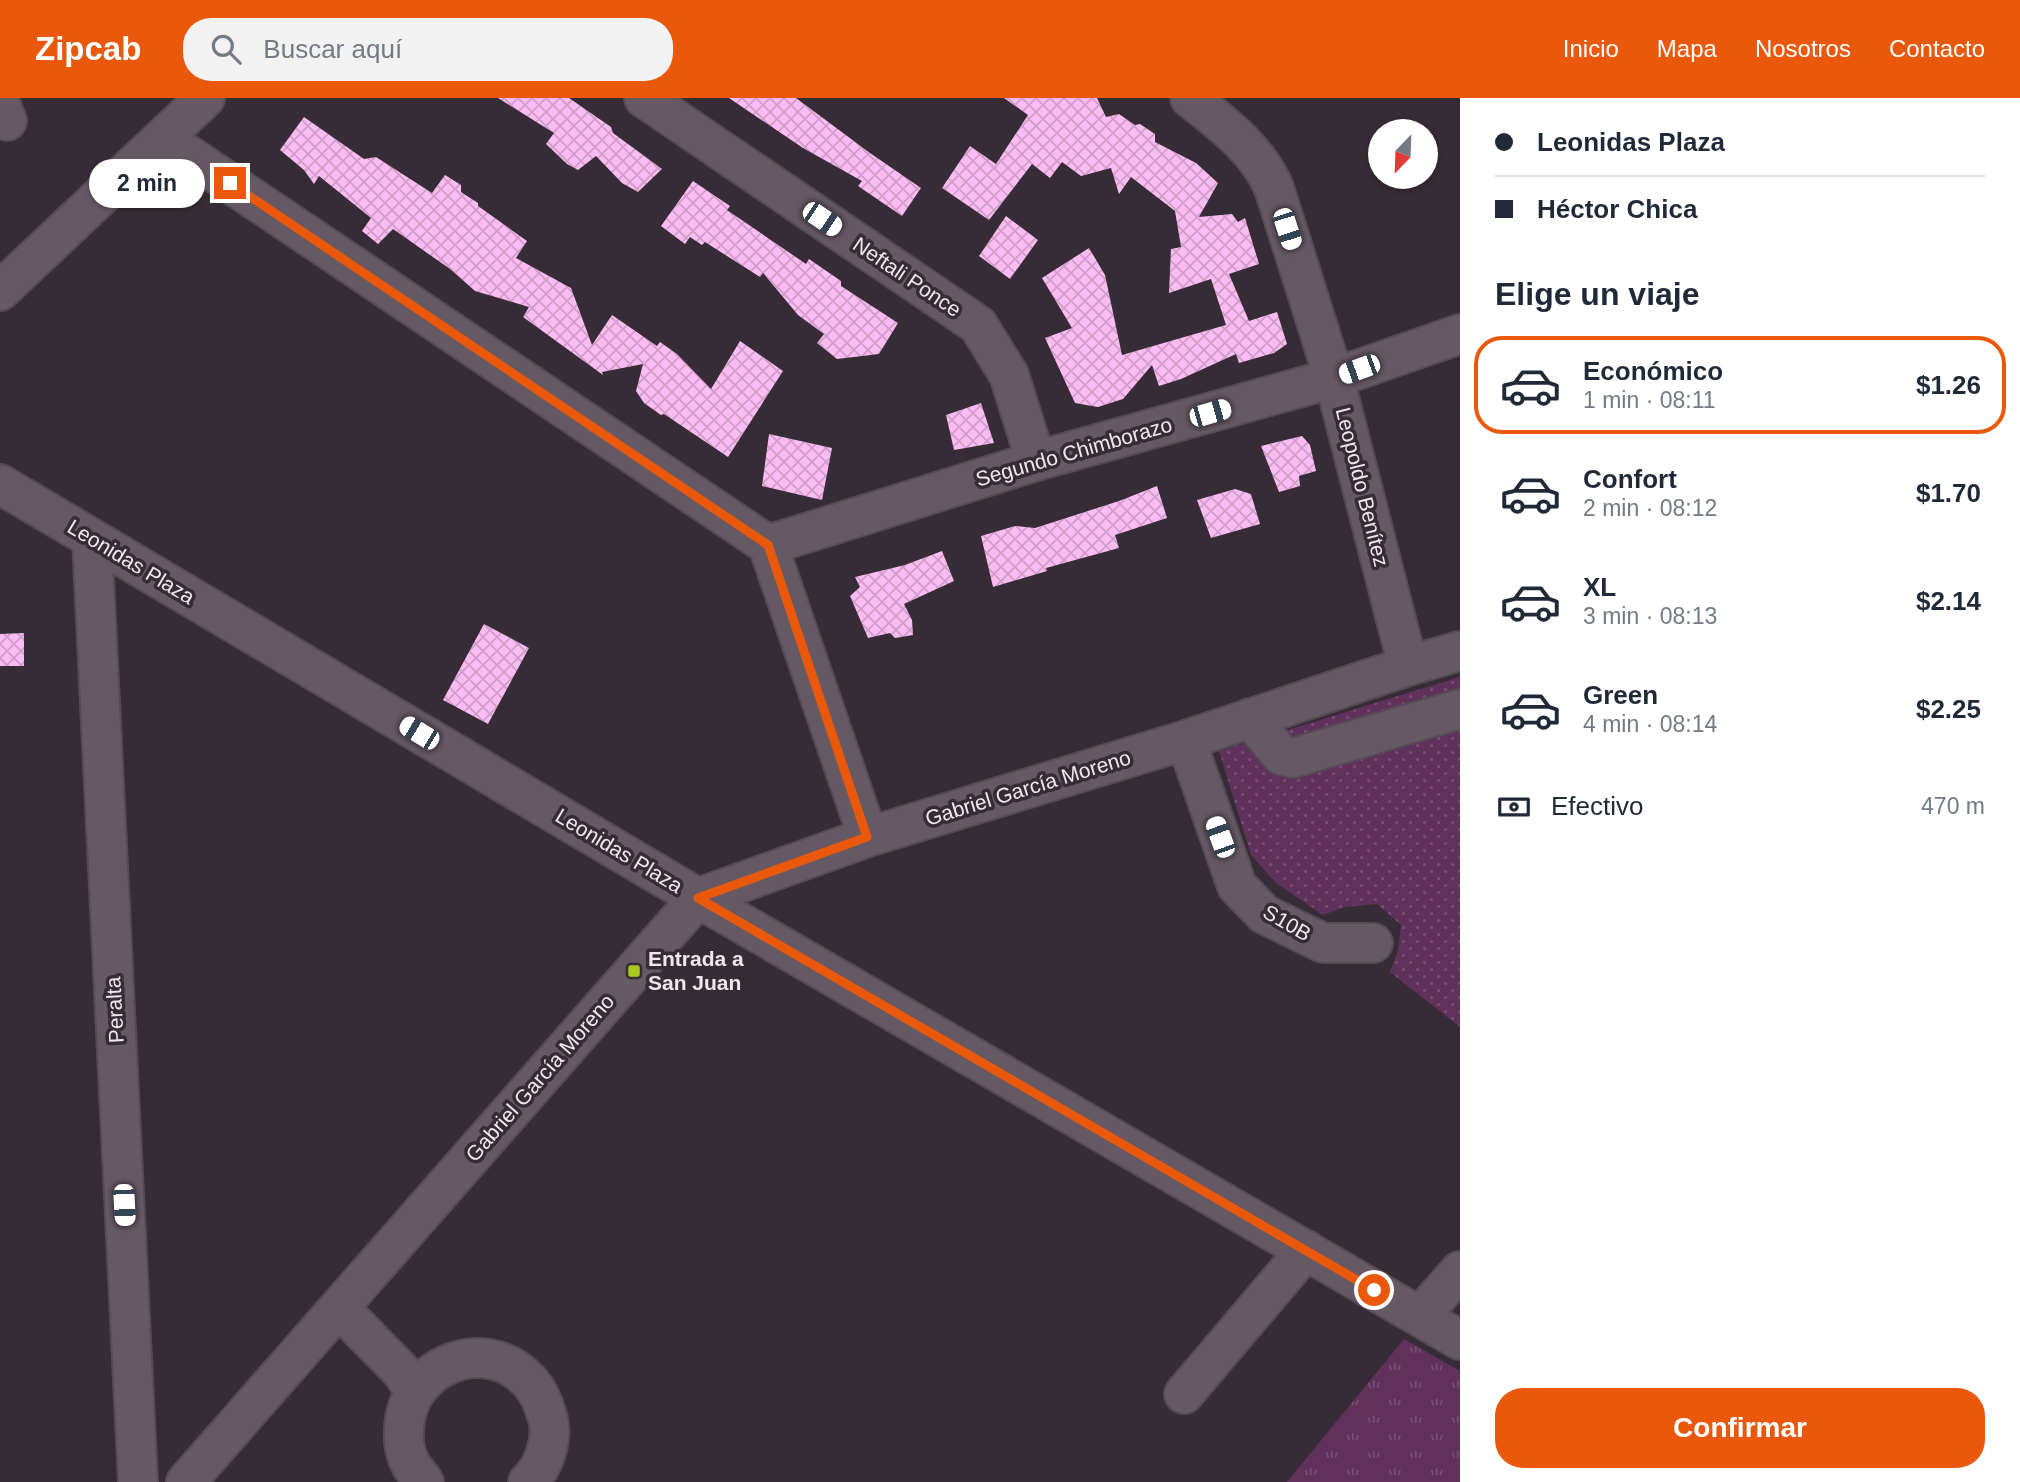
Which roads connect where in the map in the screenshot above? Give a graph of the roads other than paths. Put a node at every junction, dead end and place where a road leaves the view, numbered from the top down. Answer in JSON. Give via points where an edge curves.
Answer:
{"nodes":[{"id":1,"x":205,"y":98,"type":"edge"},
{"id":2,"x":644,"y":98,"type":"edge"},
{"id":3,"x":1190,"y":98,"type":"edge"},
{"id":4,"x":163,"y":138,"type":"junction"},
{"id":5,"x":0,"y":291,"type":"edge"},
{"id":6,"x":1460,"y":334,"type":"edge"},
{"id":7,"x":1334,"y":378,"type":"junction"},
{"id":8,"x":1035,"y":461,"type":"junction"},
{"id":9,"x":0,"y":484,"type":"edge"},
{"id":10,"x":92,"y":539,"type":"junction"},
{"id":11,"x":768,"y":545,"type":"junction"},
{"id":12,"x":1460,"y":651,"type":"edge"},
{"id":13,"x":1408,"y":666,"type":"junction"},
{"id":14,"x":1460,"y":709,"type":"edge"},
{"id":15,"x":1250,"y":718,"type":"junction"},
{"id":16,"x":1186,"y":740,"type":"junction"},
{"id":17,"x":867,"y":837,"type":"junction"},
{"id":18,"x":698,"y":898,"type":"junction"},
{"id":19,"x":1373,"y":943,"type":"dead end"},
{"id":20,"x":1306,"y":1251,"type":"junction"},
{"id":21,"x":1460,"y":1271,"type":"edge"},
{"id":22,"x":339,"y":1308,"type":"junction"},
{"id":23,"x":1420,"y":1316,"type":"junction"},
{"id":24,"x":1460,"y":1339,"type":"edge"},
{"id":25,"x":414,"y":1391,"type":"junction"},
{"id":26,"x":1184,"y":1394,"type":"dead end"},
{"id":27,"x":138,"y":1482,"type":"edge"},
{"id":28,"x":186,"y":1482,"type":"edge"},
{"id":29,"x":424,"y":1482,"type":"edge"},
{"id":30,"x":528,"y":1482,"type":"edge"}],
"edges":[{"from":1,"to":4,"type":"street"},
{"from":2,"to":8,"type":"street","name":"Neftali Ponce","via":[[978,324],[1009,376]]},
{"from":3,"to":7,"type":"street","name":"Leopoldo Benítez","via":[[1245,144],[1267,172]]},
{"from":4,"to":5,"type":"street"},
{"from":4,"to":11,"type":"street"},
{"from":6,"to":7,"type":"street","name":"Segundo Chimborazo"},
{"from":7,"to":8,"type":"street","name":"Segundo Chimborazo"},
{"from":7,"to":13,"type":"street","name":"Leopoldo Benítez"},
{"from":8,"to":11,"type":"street","name":"Segundo Chimborazo"},
{"from":9,"to":10,"type":"street","name":"Leonidas Plaza"},
{"from":10,"to":18,"type":"street","name":"Leonidas Plaza"},
{"from":10,"to":27,"type":"street","name":"Peralta"},
{"from":11,"to":17,"type":"street"},
{"from":12,"to":13,"type":"street","name":"Gabriel García Moreno"},
{"from":13,"to":15,"type":"street","name":"Gabriel García Moreno"},
{"from":14,"to":15,"type":"street","via":[[1293,758],[1281,755]]},
{"from":15,"to":16,"type":"street","name":"Gabriel García Moreno"},
{"from":16,"to":17,"type":"street","name":"Gabriel García Moreno"},
{"from":16,"to":19,"type":"street","name":"S10B","via":[[1237,886],[1264,914],[1323,943]]},
{"from":17,"to":18,"type":"street","name":"Gabriel García Moreno"},
{"from":18,"to":20,"type":"street","name":"Leonidas Plaza"},
{"from":18,"to":22,"type":"street","name":"Gabriel García Moreno"},
{"from":20,"to":23,"type":"street","name":"Leonidas Plaza"},
{"from":20,"to":26,"type":"street"},
{"from":21,"to":23,"type":"street"},
{"from":22,"to":25,"type":"street","via":[[403,1373]]},
{"from":22,"to":28,"type":"street","name":"Gabriel García Moreno"},
{"from":23,"to":24,"type":"street","name":"Leonidas Plaza"},
{"from":25,"to":29,"type":"street","via":[[404,1415],[403,1440],[411,1464]]},
{"from":25,"to":30,"type":"street","via":[[432,1372],[456,1360],[482,1358],[507,1365],[529,1380],[543,1402],[550,1427],[547,1453]]}]}
